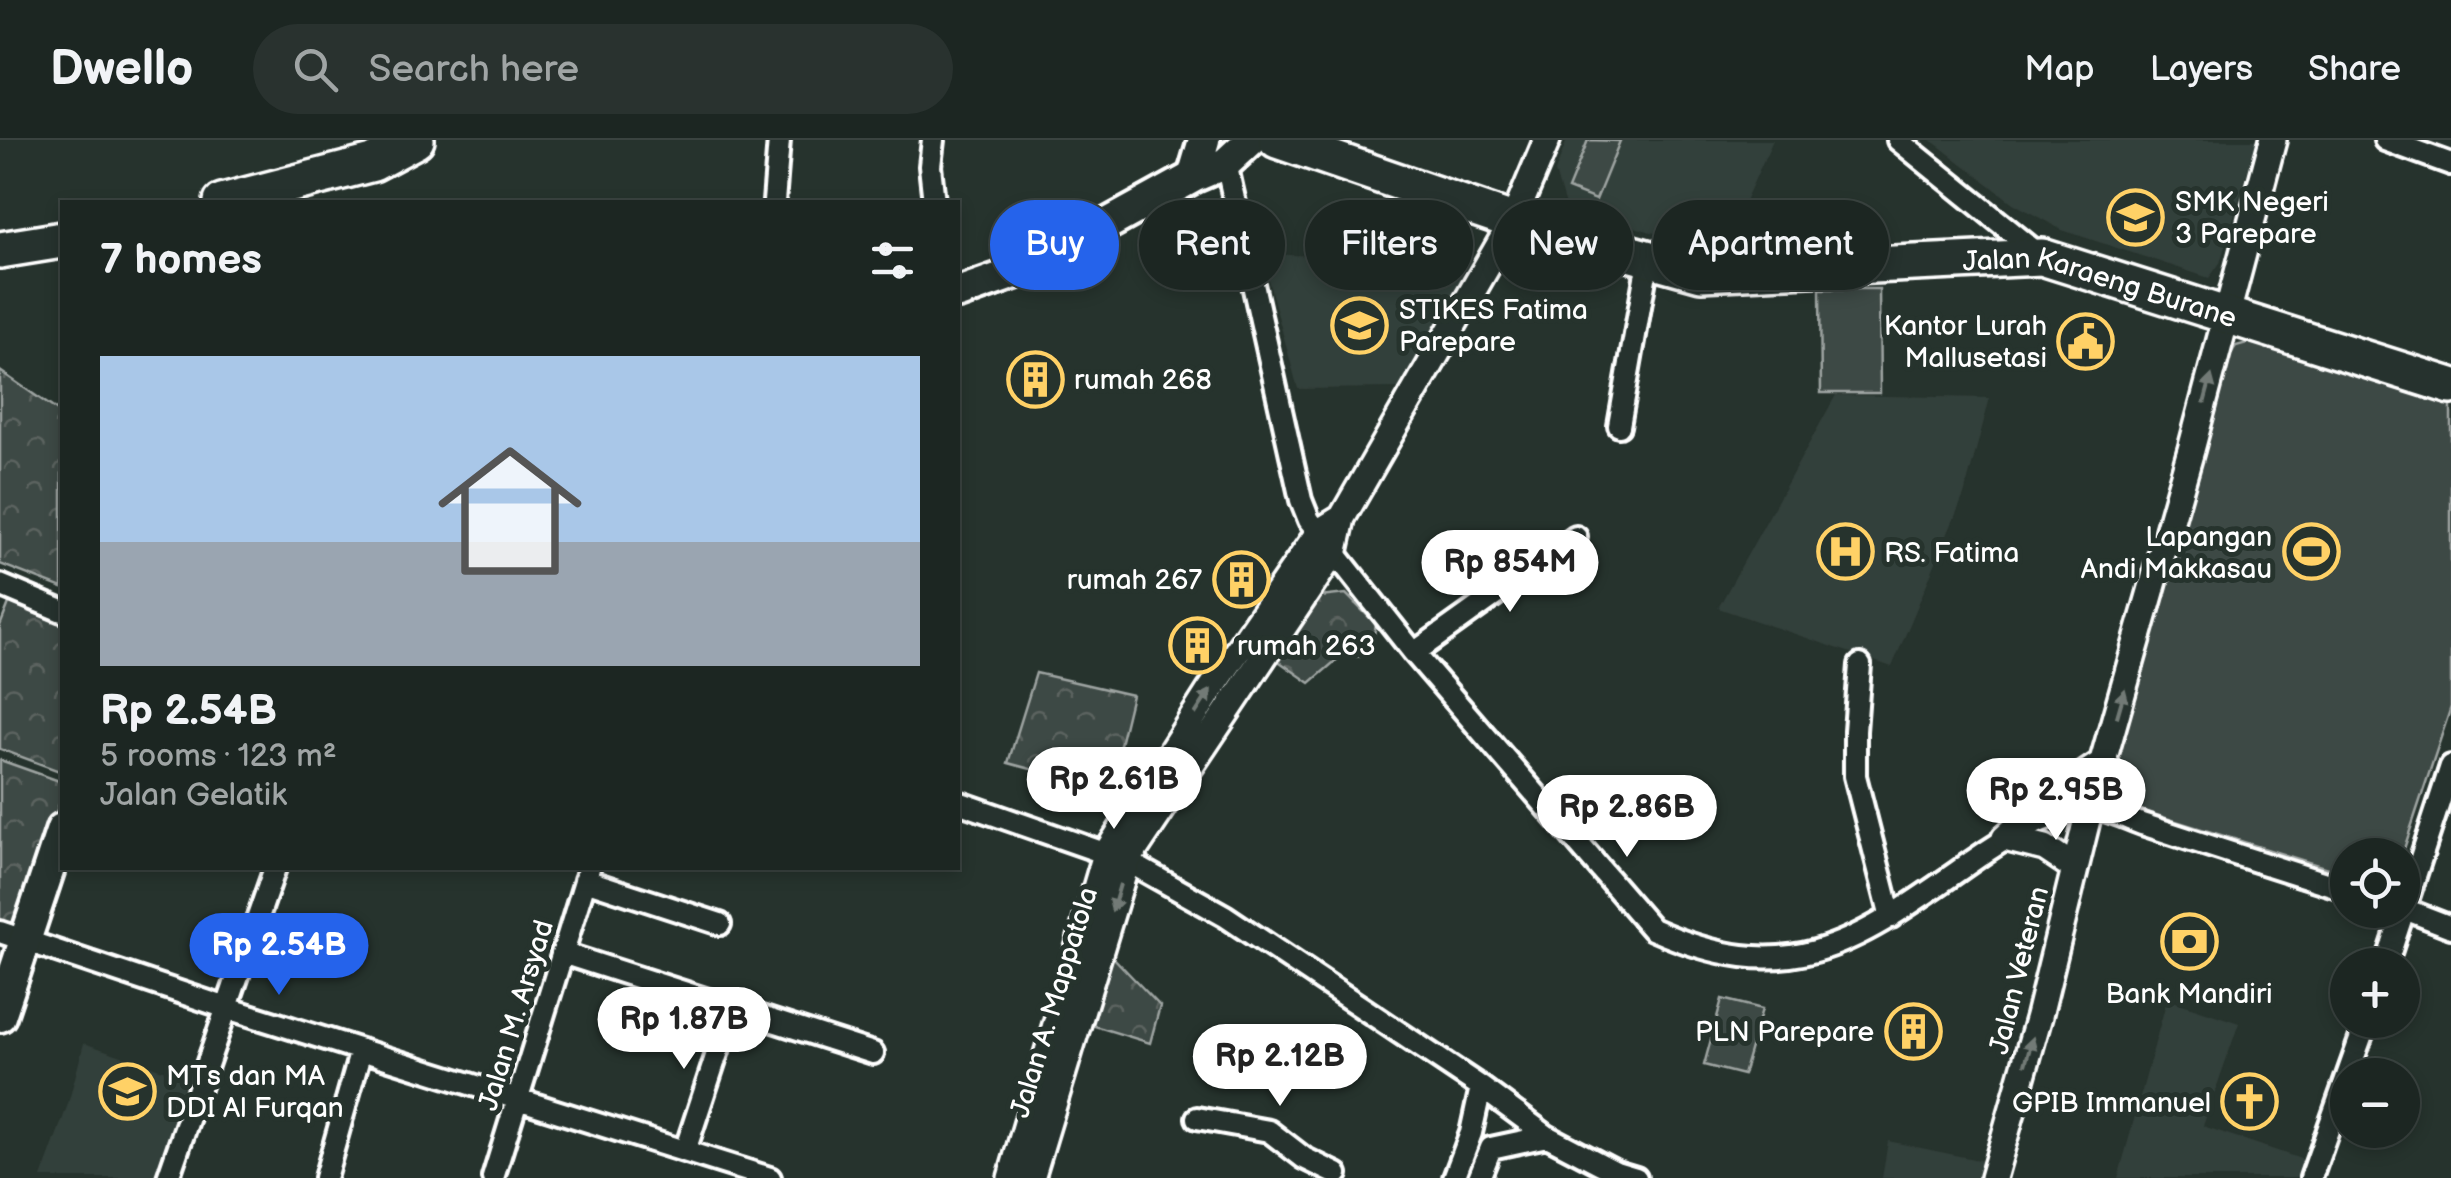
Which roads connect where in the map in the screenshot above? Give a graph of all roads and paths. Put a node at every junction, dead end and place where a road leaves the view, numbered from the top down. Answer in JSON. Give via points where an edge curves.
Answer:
{"nodes":[{"id":1,"x":416,"y":140,"type":"edge"},
{"id":2,"x":779,"y":140,"type":"edge"},
{"id":3,"x":933,"y":140,"type":"edge"},
{"id":4,"x":1204,"y":140,"type":"edge"},
{"id":5,"x":1250,"y":140,"type":"edge"},
{"id":6,"x":1547,"y":140,"type":"edge"},
{"id":7,"x":1898,"y":140,"type":"edge"},
{"id":8,"x":2273,"y":140,"type":"edge"},
{"id":9,"x":2385,"y":140,"type":"edge"},
{"id":10,"x":1286,"y":142,"type":"edge"},
{"id":11,"x":1226,"y":163,"type":"junction"},
{"id":12,"x":2451,"y":164,"type":"edge"},
{"id":13,"x":1193,"y":177,"type":"junction"},
{"id":14,"x":230,"y":200,"type":"edge"},
{"id":15,"x":774,"y":200,"type":"edge"},
{"id":16,"x":934,"y":200,"type":"edge"},
{"id":17,"x":1523,"y":200,"type":"edge"},
{"id":18,"x":1493,"y":214,"type":"edge"},
{"id":19,"x":60,"y":240,"type":"edge"},
{"id":20,"x":0,"y":250,"type":"edge"},
{"id":21,"x":1493,"y":257,"type":"edge"},
{"id":22,"x":1633,"y":257,"type":"edge"},
{"id":23,"x":2042,"y":257,"type":"junction"},
{"id":24,"x":1648,"y":261,"type":"junction"},
{"id":25,"x":960,"y":292,"type":"edge"},
{"id":26,"x":2227,"y":318,"type":"junction"},
{"id":27,"x":2451,"y":386,"type":"edge"},
{"id":28,"x":1618,"y":426,"type":"dead end"},
{"id":29,"x":1576,"y":537,"type":"dead end"},
{"id":30,"x":1327,"y":541,"type":"junction"},
{"id":31,"x":1,"y":588,"type":"edge"},
{"id":32,"x":60,"y":610,"type":"edge"},
{"id":33,"x":1414,"y":653,"type":"junction"},
{"id":34,"x":1860,"y":665,"type":"dead end"},
{"id":35,"x":2105,"y":761,"type":"junction"},
{"id":36,"x":2451,"y":766,"type":"edge"},
{"id":37,"x":960,"y":803,"type":"edge"},
{"id":38,"x":2090,"y":808,"type":"junction"},
{"id":39,"x":60,"y":833,"type":"edge"},
{"id":40,"x":2005,"y":838,"type":"junction"},
{"id":41,"x":1116,"y":858,"type":"junction"},
{"id":42,"x":2420,"y":860,"type":"edge"},
{"id":43,"x":2075,"y":868,"type":"junction"},
{"id":44,"x":274,"y":870,"type":"edge"},
{"id":45,"x":587,"y":874,"type":"edge"},
{"id":46,"x":2330,"y":884,"type":"edge"},
{"id":47,"x":2420,"y":915,"type":"edge"},
{"id":48,"x":1892,"y":917,"type":"junction"},
{"id":49,"x":720,"y":924,"type":"dead end"},
{"id":50,"x":2451,"y":927,"type":"edge"},
{"id":51,"x":13,"y":936,"type":"edge"},
{"id":52,"x":562,"y":953,"type":"junction"},
{"id":53,"x":227,"y":1008,"type":"junction"},
{"id":54,"x":732,"y":1008,"type":"junction"},
{"id":55,"x":0,"y":1016,"type":"edge"},
{"id":56,"x":2361,"y":1038,"type":"edge"},
{"id":57,"x":361,"y":1050,"type":"junction"},
{"id":58,"x":873,"y":1053,"type":"dead end"},
{"id":59,"x":1481,"y":1088,"type":"junction"},
{"id":60,"x":518,"y":1100,"type":"junction"},
{"id":61,"x":1196,"y":1118,"type":"dead end"},
{"id":62,"x":1471,"y":1133,"type":"junction"},
{"id":63,"x":1547,"y":1136,"type":"junction"},
{"id":64,"x":1029,"y":1148,"type":"junction"},
{"id":65,"x":1491,"y":1148,"type":"junction"},
{"id":66,"x":684,"y":1151,"type":"junction"},
{"id":67,"x":1341,"y":1177,"type":"edge"},
{"id":68,"x":168,"y":1178,"type":"edge"},
{"id":69,"x":325,"y":1178,"type":"edge"},
{"id":70,"x":493,"y":1178,"type":"edge"},
{"id":71,"x":770,"y":1178,"type":"edge"},
{"id":72,"x":1011,"y":1178,"type":"edge"},
{"id":73,"x":1030,"y":1178,"type":"edge"},
{"id":74,"x":1454,"y":1178,"type":"edge"},
{"id":75,"x":1479,"y":1178,"type":"edge"},
{"id":76,"x":1636,"y":1178,"type":"edge"},
{"id":77,"x":1993,"y":1178,"type":"edge"},
{"id":78,"x":2310,"y":1178,"type":"edge"}],
"edges":[{"from":1,"to":14,"type":"highway","via":[[373,162]]},
{"from":2,"to":15,"type":"street"},
{"from":3,"to":16,"type":"street"},
{"from":4,"to":13,"type":"main road"},
{"from":5,"to":11,"type":"main road"},
{"from":6,"to":17,"type":"street"},
{"from":7,"to":23,"type":"street"},
{"from":8,"to":26,"type":"street","name":"Jalan Veteran"},
{"from":9,"to":12,"type":"street"},
{"from":10,"to":18,"type":"highway","name":"Jalan Karaeng Burane"},
{"from":11,"to":13,"type":"main road"},
{"from":11,"to":30,"type":"street","via":[[1301,500]]},
{"from":13,"to":25,"type":"main road","via":[[1026,269]]},
{"from":19,"to":20,"type":"highway"},
{"from":21,"to":30,"type":"street","name":"Jalan A. Mappatola"},
{"from":22,"to":24,"type":"highway","name":"Jalan Karaeng Burane"},
{"from":23,"to":24,"type":"highway","name":"Jalan Karaeng Burane","via":[[1720,273]]},
{"from":23,"to":26,"type":"highway","name":"Jalan Karaeng Burane"},
{"from":24,"to":28,"type":"street"},
{"from":26,"to":27,"type":"highway","name":"Jalan Karaeng Burane"},
{"from":35,"to":26,"type":"street","name":"Jalan Veteran","one_way":true},
{"from":29,"to":33,"type":"street"},
{"from":30,"to":33,"type":"street"},
{"from":30,"to":41,"type":"street","name":"Jalan A. Mappatola","via":[[1209,692]]},
{"from":31,"to":32,"type":"street"},
{"from":33,"to":48,"type":"street","via":[[1652,929],[1686,944],[1774,960],[1810,955]]},
{"from":34,"to":48,"type":"street","via":[[1856,776]]},
{"from":35,"to":38,"type":"street","name":"Jalan Veteran"},
{"from":35,"to":40,"type":"street"},
{"from":36,"to":42,"type":"street"},
{"from":37,"to":41,"type":"street"},
{"from":38,"to":40,"type":"street"},
{"from":38,"to":43,"type":"street","name":"Jalan Veteran"},
{"from":38,"to":46,"type":"street"},
{"from":39,"to":51,"type":"main road"},
{"from":40,"to":43,"type":"street","via":[[2045,848]]},
{"from":40,"to":48,"type":"street"},
{"from":41,"to":59,"type":"street","via":[[1225,916]]},
{"from":41,"to":64,"type":"street","name":"Jalan A. Mappatola"},
{"from":77,"to":43,"type":"street","name":"Jalan Veteran","one_way":true},
{"from":44,"to":53,"type":"street"},
{"from":45,"to":49,"type":"street"},
{"from":45,"to":52,"type":"street","name":"Jalan M. Arsyad"},
{"from":47,"to":50,"type":"street"},
{"from":51,"to":53,"type":"street"},
{"from":51,"to":55,"type":"main road"},
{"from":52,"to":54,"type":"street"},
{"from":52,"to":60,"type":"street","name":"Jalan M. Arsyad"},
{"from":53,"to":57,"type":"street"},
{"from":53,"to":68,"type":"street"},
{"from":54,"to":58,"type":"street"},
{"from":54,"to":66,"type":"street"},
{"from":56,"to":78,"type":"street"},
{"from":57,"to":60,"type":"street"},
{"from":57,"to":69,"type":"street"},
{"from":59,"to":62,"type":"street"},
{"from":59,"to":63,"type":"street"},
{"from":60,"to":66,"type":"street"},
{"from":60,"to":70,"type":"street","name":"Jalan M. Arsyad"},
{"from":61,"to":67,"type":"street","via":[[1269,1131]]},
{"from":62,"to":65,"type":"street"},
{"from":62,"to":74,"type":"street"},
{"from":63,"to":65,"type":"street"},
{"from":63,"to":76,"type":"street"},
{"from":64,"to":72,"type":"street","name":"Jalan A. Mappatola"},
{"from":64,"to":73,"type":"street","name":"Jalan A. Mappatola"},
{"from":65,"to":75,"type":"street"},
{"from":66,"to":71,"type":"street"}]}
